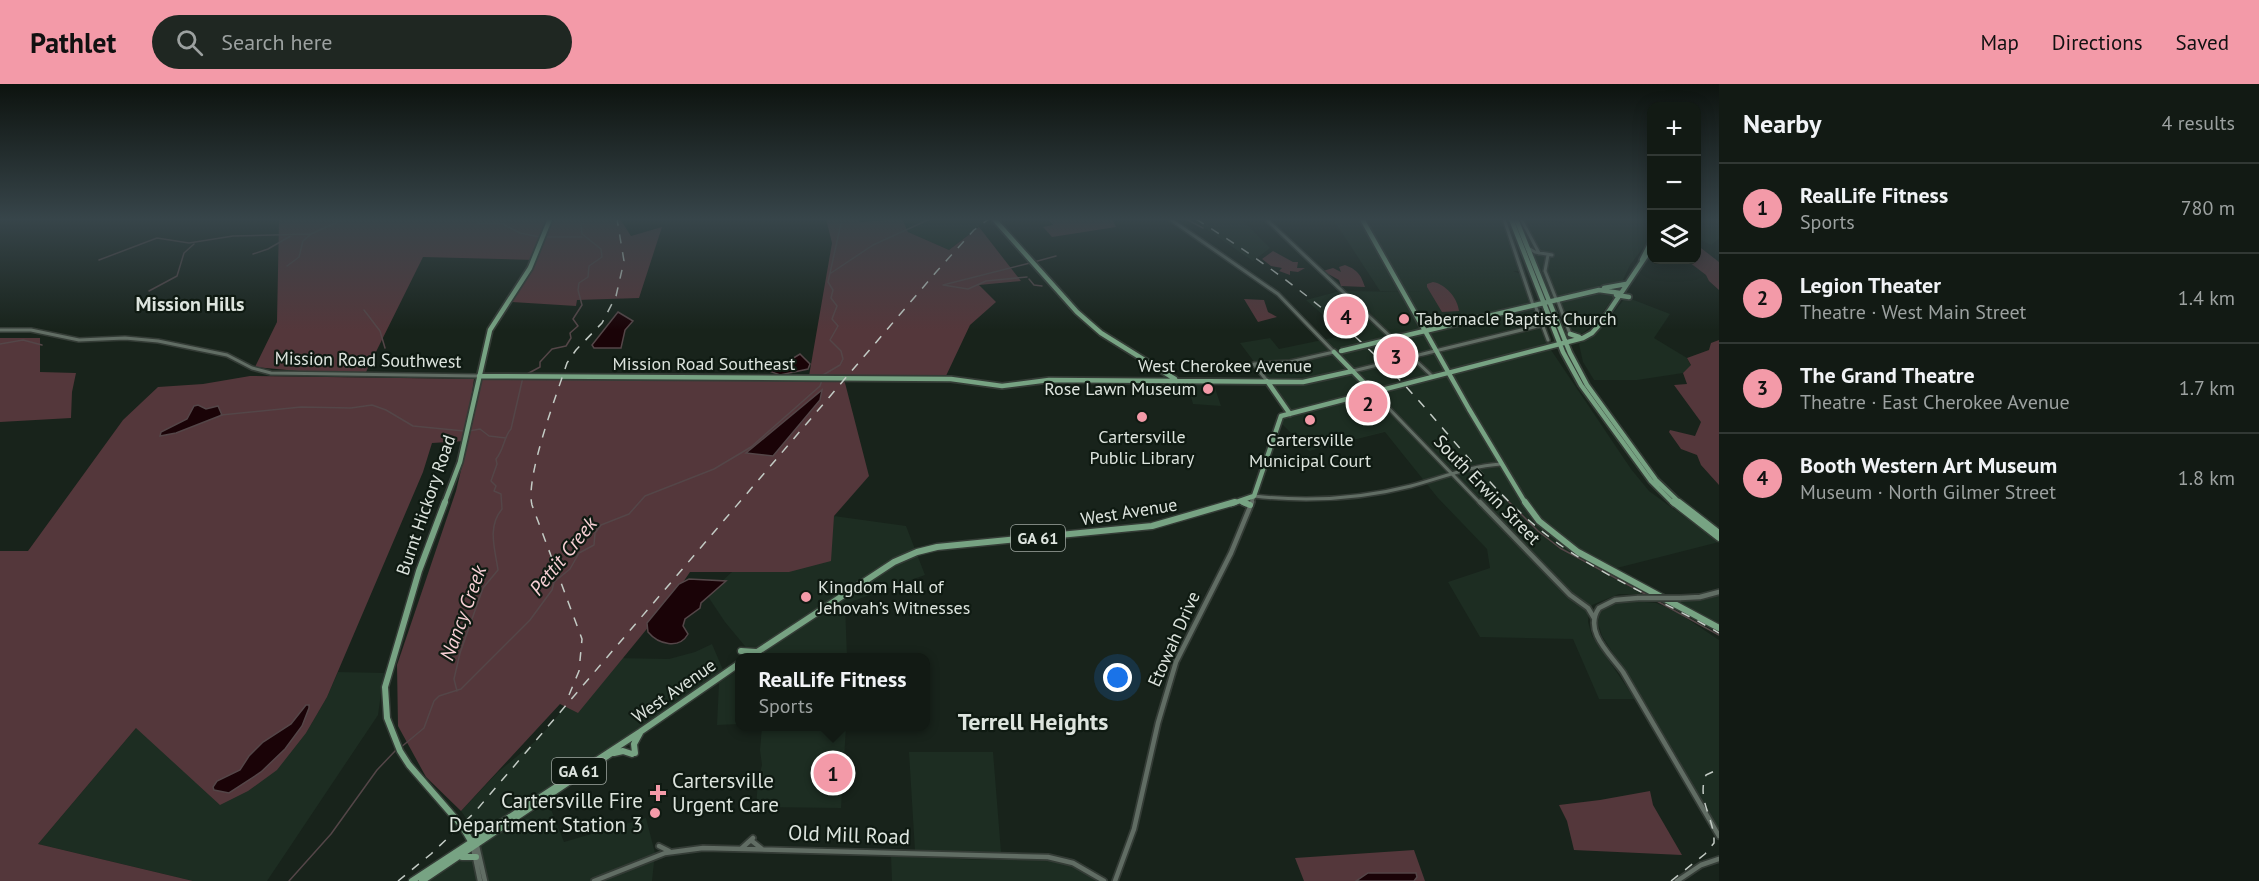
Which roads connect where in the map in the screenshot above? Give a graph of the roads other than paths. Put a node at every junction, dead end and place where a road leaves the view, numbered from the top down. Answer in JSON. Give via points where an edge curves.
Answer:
{"nodes":[{"id":1,"x":535,"y":256,"type":"edge"},
{"id":2,"x":1027,"y":256,"type":"edge"},
{"id":3,"x":1224,"y":256,"type":"edge"},
{"id":4,"x":1305,"y":256,"type":"edge"},
{"id":5,"x":1383,"y":256,"type":"edge"},
{"id":6,"x":1517,"y":256,"type":"edge"},
{"id":7,"x":1546,"y":256,"type":"edge"},
{"id":8,"x":1644,"y":256,"type":"edge"},
{"id":9,"x":1645,"y":256,"type":"edge"},
{"id":10,"x":1529,"y":257,"type":"edge"},
{"id":11,"x":1642,"y":260,"type":"junction"},
{"id":12,"x":1599,"y":290,"type":"junction"},
{"id":13,"x":1622,"y":290,"type":"junction"},
{"id":14,"x":1532,"y":299,"type":"junction"},
{"id":15,"x":1545,"y":303,"type":"junction"},
{"id":16,"x":1525,"y":307,"type":"junction"},
{"id":17,"x":1542,"y":325,"type":"junction"},
{"id":18,"x":0,"y":330,"type":"edge"},
{"id":19,"x":1424,"y":331,"type":"junction"},
{"id":20,"x":1562,"y":334,"type":"joint"},
{"id":21,"x":1579,"y":338,"type":"junction"},
{"id":22,"x":1560,"y":342,"type":"junction"},
{"id":23,"x":1435,"y":351,"type":"junction"},
{"id":24,"x":1334,"y":352,"type":"junction"},
{"id":25,"x":1412,"y":357,"type":"junction"},
{"id":26,"x":1353,"y":371,"type":"junction"},
{"id":27,"x":1448,"y":372,"type":"junction"},
{"id":28,"x":478,"y":376,"type":"junction"},
{"id":29,"x":1432,"y":376,"type":"junction"},
{"id":30,"x":563,"y":377,"type":"joint"},
{"id":31,"x":1170,"y":378,"type":"junction"},
{"id":32,"x":846,"y":379,"type":"joint"},
{"id":33,"x":1267,"y":381,"type":"junction"},
{"id":34,"x":1403,"y":383,"type":"joint"},
{"id":35,"x":1373,"y":392,"type":"junction"},
{"id":36,"x":1593,"y":398,"type":"junction"},
{"id":37,"x":1290,"y":414,"type":"junction"},
{"id":38,"x":1600,"y":417,"type":"junction"},
{"id":39,"x":1502,"y":464,"type":"junction"},
{"id":40,"x":1452,"y":473,"type":"junction"},
{"id":41,"x":1254,"y":496,"type":"junction"},
{"id":42,"x":1238,"y":500,"type":"junction"},
{"id":43,"x":1250,"y":505,"type":"junction"},
{"id":44,"x":1702,"y":521,"type":"junction"},
{"id":45,"x":1719,"y":536,"type":"edge"},
{"id":46,"x":861,"y":583,"type":"junction"},
{"id":47,"x":872,"y":583,"type":"dead end"},
{"id":48,"x":1719,"y":592,"type":"edge"},
{"id":49,"x":1585,"y":605,"type":"junction"},
{"id":50,"x":1600,"y":606,"type":"junction"},
{"id":51,"x":1596,"y":611,"type":"junction"},
{"id":52,"x":1594,"y":618,"type":"junction"},
{"id":53,"x":1719,"y":628,"type":"edge"},
{"id":54,"x":758,"y":651,"type":"junction"},
{"id":55,"x":754,"y":653,"type":"edge"},
{"id":56,"x":755,"y":653,"type":"edge"},
{"id":57,"x":735,"y":663,"type":"edge"},
{"id":58,"x":640,"y":732,"type":"junction"},
{"id":59,"x":392,"y":733,"type":"joint"},
{"id":60,"x":624,"y":742,"type":"junction"},
{"id":61,"x":612,"y":754,"type":"junction"},
{"id":62,"x":404,"y":758,"type":"joint"},
{"id":63,"x":1719,"y":836,"type":"edge"},
{"id":64,"x":473,"y":841,"type":"junction"},
{"id":65,"x":659,"y":846,"type":"dead end"},
{"id":66,"x":741,"y":849,"type":"junction"},
{"id":67,"x":763,"y":849,"type":"junction"},
{"id":68,"x":672,"y":851,"type":"junction"},
{"id":69,"x":458,"y":855,"type":"junction"},
{"id":70,"x":476,"y":857,"type":"junction"},
{"id":71,"x":1719,"y":859,"type":"edge"},
{"id":72,"x":412,"y":881,"type":"edge"},
{"id":73,"x":422,"y":881,"type":"edge"},
{"id":74,"x":480,"y":881,"type":"edge"},
{"id":75,"x":485,"y":881,"type":"edge"},
{"id":76,"x":594,"y":881,"type":"edge"},
{"id":77,"x":1104,"y":881,"type":"edge"},
{"id":78,"x":1115,"y":881,"type":"edge"},
{"id":79,"x":1677,"y":881,"type":"edge"}],
"edges":[{"from":1,"to":28,"type":"main road","name":"Burnt Hickory Road","via":[[490,330]]},
{"from":2,"to":31,"type":"main road","via":[[1101,333]]},
{"from":3,"to":24,"type":"street","via":[[1278,294]]},
{"from":4,"to":25,"type":"street"},
{"from":5,"to":19,"type":"main road"},
{"from":6,"to":14,"type":"street"},
{"from":7,"to":15,"type":"street"},
{"from":8,"to":11,"type":"main road"},
{"from":9,"to":11,"type":"main road"},
{"from":10,"to":15,"type":"main road"},
{"from":11,"to":13,"type":"main road"},
{"from":12,"to":13,"type":"main road"},
{"from":12,"to":13,"type":"main road"},
{"from":12,"to":15,"type":"main road"},
{"from":13,"to":13,"type":"main road","via":[[1630,297]]},
{"from":13,"to":21,"type":"main road","via":[[1591,334]]},
{"from":14,"to":15,"type":"main road"},
{"from":14,"to":16,"type":"main road"},
{"from":15,"to":16,"type":"main road"},
{"from":15,"to":17,"type":"street"},
{"from":15,"to":20,"type":"main road"},
{"from":15,"to":22,"type":"street"},
{"from":15,"to":22,"type":"main road"},
{"from":16,"to":19,"type":"main road"},
{"from":17,"to":22,"type":"street"},
{"from":17,"to":23,"type":"street","name":"West Cherokee Avenue"},
{"from":18,"to":28,"type":"street","name":"Mission Road Southwest","via":[[31,330],[80,340],[158,341],[227,355],[271,373]]},
{"from":19,"to":23,"type":"main road"},
{"from":19,"to":24,"type":"main road","bridge":true},
{"from":20,"to":22,"type":"main road"},
{"from":21,"to":22,"type":"main road"},
{"from":21,"to":22,"type":"main road","via":[[1576,347]]},
{"from":22,"to":27,"type":"main road"},
{"from":22,"to":36,"type":"main road"},
{"from":22,"to":36,"type":"main road"},
{"from":23,"to":25,"type":"street","name":"West Cherokee Avenue"},
{"from":23,"to":27,"type":"main road"},
{"from":24,"to":26,"type":"main road"},
{"from":24,"to":33,"type":"street","via":[[1290,362],[1254,363]]},
{"from":25,"to":26,"type":"street","name":"West Cherokee Avenue"},
{"from":25,"to":29,"type":"street"},
{"from":26,"to":33,"type":"main road","name":"West Cherokee Avenue","via":[[1307,382]]},
{"from":26,"to":35,"type":"main road"},
{"from":27,"to":29,"type":"main road"},
{"from":27,"to":39,"type":"main road"},
{"from":28,"to":30,"type":"main road","name":"Mission Road Southwest"},
{"from":28,"to":59,"type":"main road","name":"Burnt Hickory Road","via":[[459,462],[419,571],[389,672]]},
{"from":29,"to":34,"type":"main road"},
{"from":30,"to":32,"type":"main road","name":"Mission Road Southeast"},
{"from":31,"to":32,"type":"main road","name":"West Cherokee Avenue","via":[[1039,380],[1000,386],[959,380]]},
{"from":31,"to":33,"type":"main road","name":"West Cherokee Avenue"},
{"from":33,"to":37,"type":"main road"},
{"from":34,"to":35,"type":"main road"},
{"from":35,"to":37,"type":"main road"},
{"from":35,"to":40,"type":"street","name":"South Erwin Street"},
{"from":36,"to":38,"type":"main road"},
{"from":36,"to":44,"type":"main road","via":[[1615,421],[1656,480]]},
{"from":37,"to":41,"type":"main road","name":"Etowah Drive","via":[[1281,416]]},
{"from":38,"to":44,"type":"main road","via":[[1673,500]]},
{"from":38,"to":45,"type":"main road","via":[[1647,476],[1685,513]]},
{"from":39,"to":40,"type":"street","name":"West Avenue"},
{"from":39,"to":53,"type":"main road","via":[[1532,512],[1558,538]]},
{"from":40,"to":41,"type":"street","name":"West Avenue","via":[[1407,487],[1316,499]]},
{"from":40,"to":49,"type":"street","name":"South Erwin Street","via":[[1570,595]]},
{"from":41,"to":42,"type":"main road","name":"West Avenue","number":"GA 61"},
{"from":41,"to":43,"type":"street","name":"Etowah Drive"},
{"from":42,"to":43,"type":"main road"},
{"from":42,"to":46,"type":"main road","name":"West Avenue","number":"GA 61","via":[[1141,528],[930,549],[904,557]]},
{"from":43,"to":78,"type":"street","name":"Etowah Drive","via":[[1174,666],[1134,831]]},
{"from":44,"to":45,"type":"main road"},
{"from":46,"to":47,"type":"main road"},
{"from":46,"to":54,"type":"main road","name":"West Avenue","number":"GA 61"},
{"from":48,"to":50,"type":"street","bridge":true,"via":[[1700,597],[1617,598]]},
{"from":49,"to":50,"type":"street"},
{"from":49,"to":51,"type":"street","name":"South Erwin Street"},
{"from":49,"to":52,"type":"street"},
{"from":50,"to":51,"type":"street"},
{"from":51,"to":52,"type":"street"},
{"from":52,"to":63,"type":"street","via":[[1601,644],[1621,669]]},
{"from":54,"to":55,"type":"main road"},
{"from":54,"to":56,"type":"main road","name":"West Avenue","number":"GA 61"},
{"from":57,"to":58,"type":"main road","name":"West Avenue","number":"GA 61"},
{"from":58,"to":60,"type":"main road","name":"West Avenue","number":"GA 61"},
{"from":58,"to":61,"type":"main road","via":[[634,742],[634,754]]},
{"from":59,"to":62,"type":"main road","name":"Burnt Hickory Road"},
{"from":60,"to":61,"type":"main road","name":"West Avenue","number":"GA 61"},
{"from":60,"to":64,"type":"main road","name":"West Avenue","number":"GA 61"},
{"from":61,"to":64,"type":"main road","name":"West Avenue","number":"GA 61"},
{"from":62,"to":64,"type":"main road","name":"Burnt Hickory Road"},
{"from":64,"to":69,"type":"main road","name":"West Avenue","number":"GA 61"},
{"from":64,"to":69,"type":"main road","via":[[466,842]]},
{"from":64,"to":70,"type":"street"},
{"from":64,"to":75,"type":"street"},
{"from":65,"to":68,"type":"street"},
{"from":66,"to":67,"type":"street","name":"Old Mill Road"},
{"from":66,"to":67,"type":"street","via":[[752,839]]},
{"from":66,"to":68,"type":"street","name":"Old Mill Road"},
{"from":67,"to":77,"type":"street","name":"Old Mill Road","via":[[1048,857],[1072,863]]},
{"from":68,"to":76,"type":"street","name":"Old Mill Road"},
{"from":69,"to":70,"type":"main road"},
{"from":69,"to":72,"type":"main road","name":"West Avenue","number":"GA 61"},
{"from":69,"to":73,"type":"main road","name":"West Avenue","number":"GA 61"},
{"from":70,"to":74,"type":"street"},
{"from":71,"to":79,"type":"street","via":[[1701,865]]}]}
